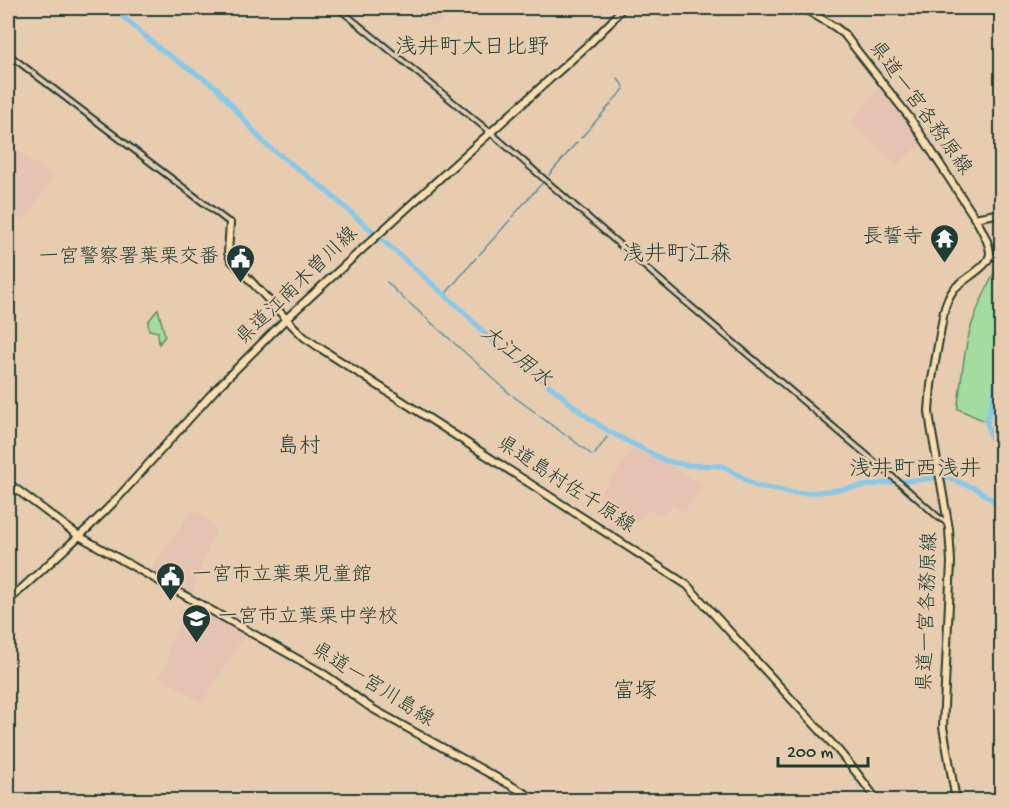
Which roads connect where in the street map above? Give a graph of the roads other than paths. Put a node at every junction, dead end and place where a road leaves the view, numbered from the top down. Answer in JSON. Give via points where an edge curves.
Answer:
{"nodes":[{"id":1,"x":338,"y":8,"type":"edge"},
{"id":2,"x":622,"y":8,"type":"edge"},
{"id":3,"x":803,"y":8,"type":"edge"},
{"id":4,"x":8,"y":54,"type":"edge"},
{"id":5,"x":490,"y":132,"type":"junction"},
{"id":6,"x":1002,"y":213,"type":"edge"},
{"id":7,"x":974,"y":218,"type":"junction"},
{"id":8,"x":230,"y":224,"type":"joint"},
{"id":9,"x":990,"y":252,"type":"junction"},
{"id":10,"x":1002,"y":263,"type":"edge"},
{"id":11,"x":286,"y":318,"type":"junction"},
{"id":12,"x":8,"y":483,"type":"edge"},
{"id":13,"x":948,"y":523,"type":"junction"},
{"id":14,"x":79,"y":536,"type":"junction"},
{"id":15,"x":8,"y":601,"type":"edge"},
{"id":16,"x":537,"y":801,"type":"edge"},
{"id":17,"x":877,"y":801,"type":"edge"},
{"id":18,"x":956,"y":801,"type":"edge"}],
"edges":[{"from":1,"to":5,"type":"street"},
{"from":2,"to":5,"type":"main road","name":"県道江南木曽川線","via":[[590,43]]},
{"from":3,"to":7,"type":"main road","name":"県道一宮各務原線","via":[[851,42],[910,118]]},
{"from":4,"to":8,"type":"street"},
{"from":5,"to":11,"type":"main road","name":"県道江南木曽川線"},
{"from":5,"to":13,"type":"street"},
{"from":6,"to":7,"type":"main road"},
{"from":7,"to":9,"type":"main road","name":"県道一宮各務原線"},
{"from":8,"to":11,"type":"main road","name":"県道島村佐千原線","via":[[231,260]]},
{"from":9,"to":10,"type":"street"},
{"from":9,"to":13,"type":"main road","name":"県道一宮各務原線","via":[[985,264],[953,290],[948,300],[932,386],[929,411]]},
{"from":11,"to":14,"type":"main road","name":"県道江南木曽川線"},
{"from":11,"to":17,"type":"main road","name":"県道島村佐千原線","via":[[320,348],[687,585],[837,749]]},
{"from":12,"to":14,"type":"main road","name":"県道一宮川島線"},
{"from":13,"to":18,"type":"main road","name":"県道一宮各務原線","via":[[951,562],[943,728]]},
{"from":14,"to":15,"type":"main road","name":"県道江南木曽川線"},
{"from":14,"to":16,"type":"main road","name":"県道一宮川島線","via":[[319,671],[373,709]]}]}
